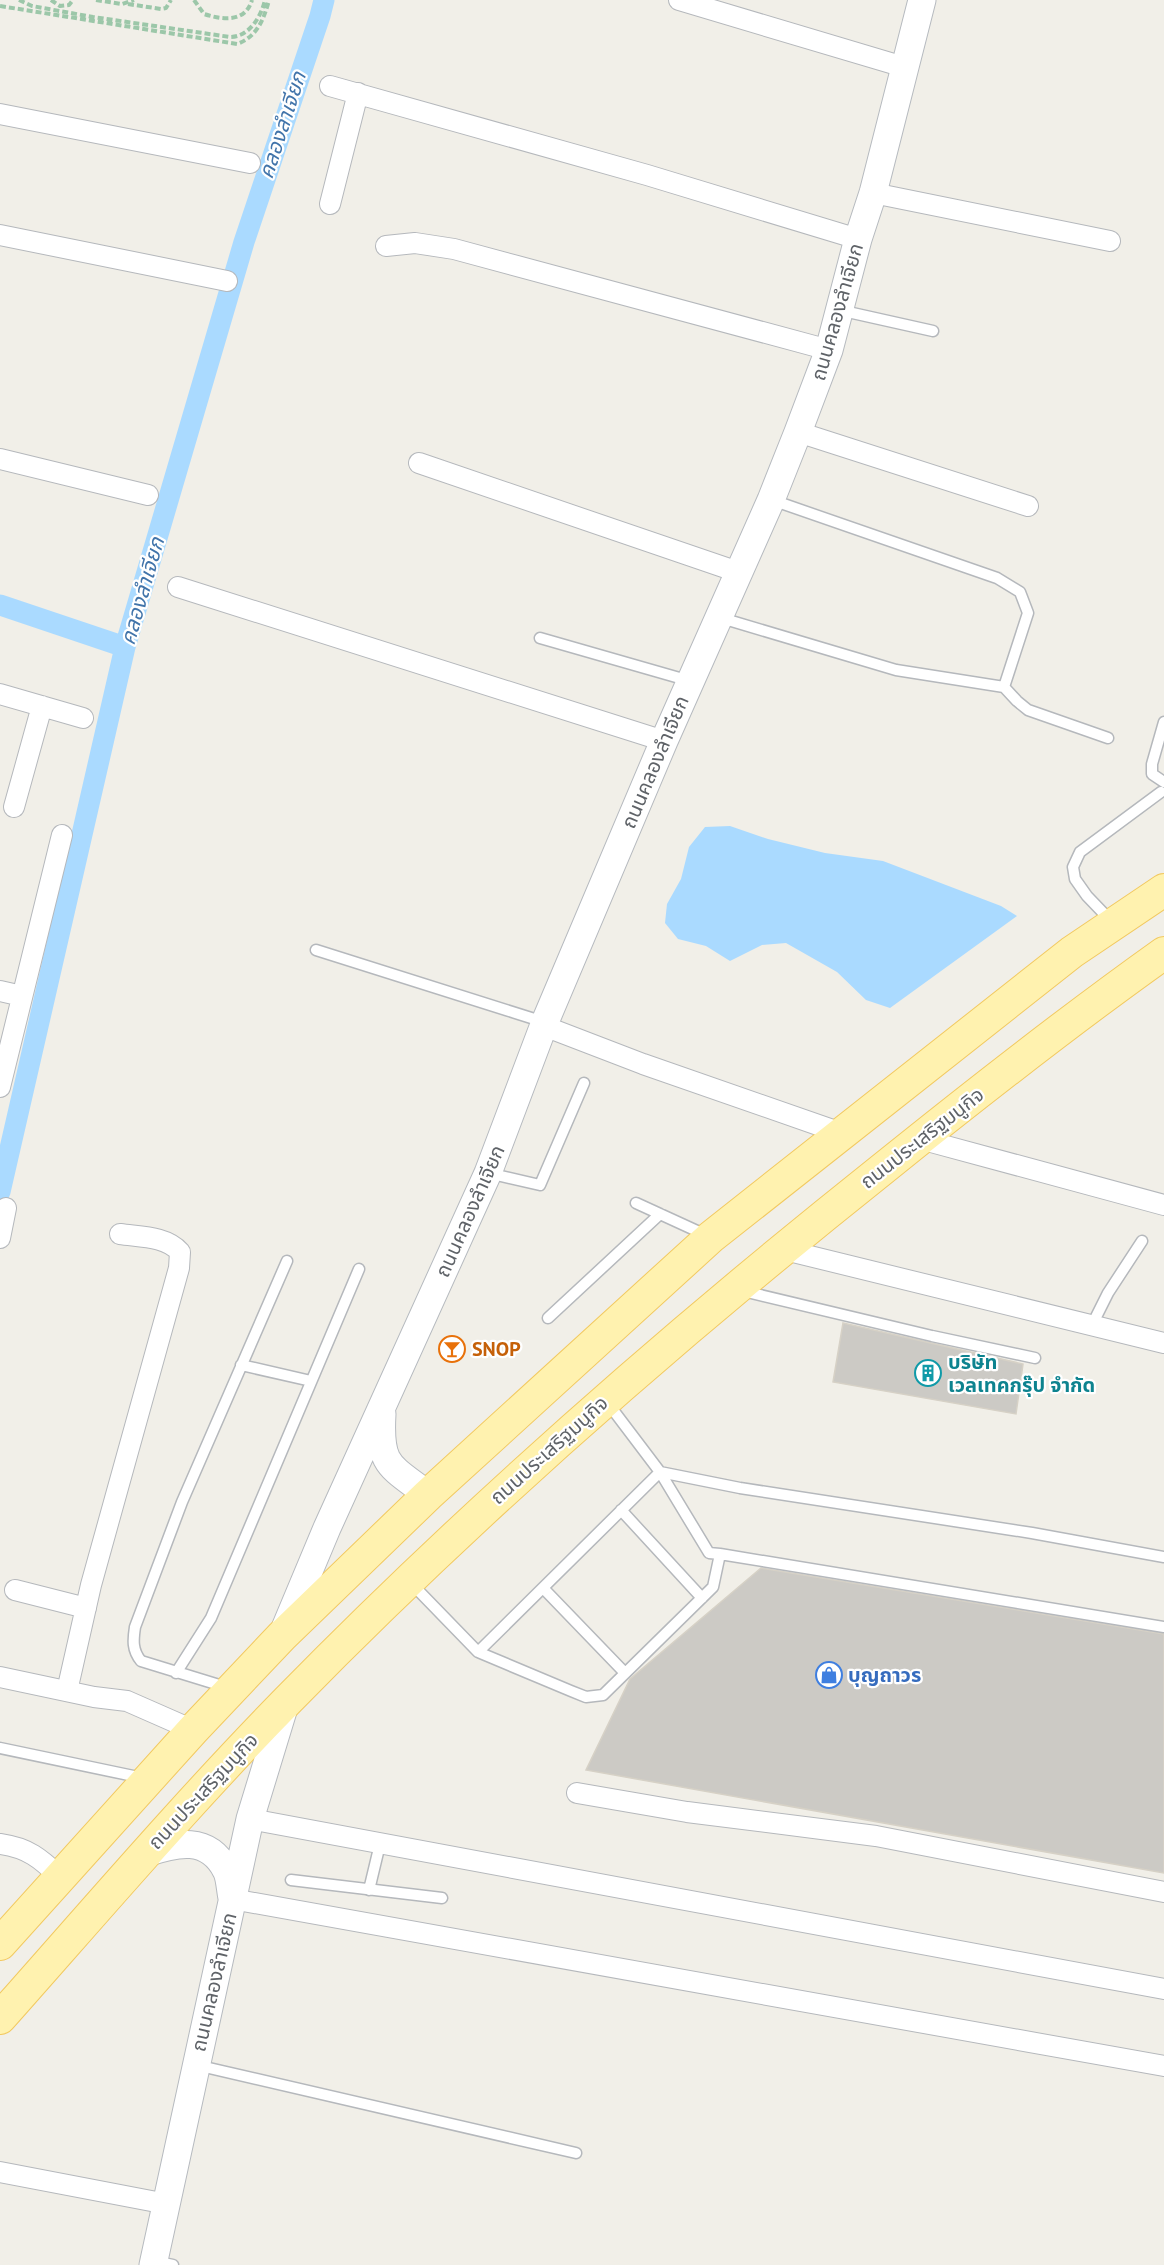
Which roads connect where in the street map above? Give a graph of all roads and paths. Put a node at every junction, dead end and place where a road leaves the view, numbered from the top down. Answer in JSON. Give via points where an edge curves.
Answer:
{"nodes":[{"id":1,"x":19,"y":0,"type":"edge"},
{"id":2,"x":51,"y":0,"type":"edge"},
{"id":3,"x":73,"y":0,"type":"edge"},
{"id":4,"x":97,"y":0,"type":"edge"},
{"id":5,"x":134,"y":0,"type":"edge"},
{"id":6,"x":171,"y":0,"type":"edge"},
{"id":7,"x":194,"y":0,"type":"edge"},
{"id":8,"x":252,"y":0,"type":"edge"},
{"id":9,"x":267,"y":0,"type":"edge"},
{"id":10,"x":679,"y":0,"type":"edge"},
{"id":11,"x":922,"y":0,"type":"edge"},
{"id":12,"x":128,"y":4,"type":"junction"},
{"id":13,"x":0,"y":6,"type":"edge"},
{"id":14,"x":904,"y":68,"type":"junction"},
{"id":15,"x":330,"y":86,"type":"dead end"},
{"id":16,"x":358,"y":93,"type":"junction"},
{"id":17,"x":0,"y":114,"type":"edge"},
{"id":18,"x":250,"y":163,"type":"dead end"},
{"id":19,"x":873,"y":193,"type":"junction"},
{"id":20,"x":330,"y":204,"type":"dead end"},
{"id":21,"x":0,"y":235,"type":"edge"},
{"id":22,"x":858,"y":239,"type":"junction"},
{"id":23,"x":1110,"y":241,"type":"dead end"},
{"id":24,"x":386,"y":246,"type":"dead end"},
{"id":25,"x":227,"y":281,"type":"dead end"},
{"id":26,"x":839,"y":310,"type":"junction"},
{"id":27,"x":933,"y":331,"type":"dead end"},
{"id":28,"x":829,"y":350,"type":"junction"},
{"id":29,"x":798,"y":432,"type":"junction"},
{"id":30,"x":0,"y":459,"type":"edge"},
{"id":31,"x":419,"y":463,"type":"dead end"},
{"id":32,"x":148,"y":495,"type":"dead end"},
{"id":33,"x":771,"y":500,"type":"junction"},
{"id":34,"x":1028,"y":506,"type":"dead end"},
{"id":35,"x":738,"y":572,"type":"junction"},
{"id":36,"x":178,"y":587,"type":"dead end"},
{"id":37,"x":718,"y":617,"type":"junction"},
{"id":38,"x":540,"y":638,"type":"dead end"},
{"id":39,"x":690,"y":681,"type":"junction"},
{"id":40,"x":1004,"y":687,"type":"junction"},
{"id":41,"x":0,"y":694,"type":"edge"},
{"id":42,"x":42,"y":706,"type":"junction"},
{"id":43,"x":83,"y":718,"type":"dead end"},
{"id":44,"x":1164,"y":722,"type":"edge"},
{"id":45,"x":1108,"y":738,"type":"dead end"},
{"id":46,"x":664,"y":741,"type":"junction"},
{"id":47,"x":1162,"y":787,"type":"edge"},
{"id":48,"x":14,"y":807,"type":"dead end"},
{"id":49,"x":62,"y":835,"type":"dead end"},
{"id":50,"x":1164,"y":890,"type":"edge"},
{"id":51,"x":1114,"y":923,"type":"junction"},
{"id":52,"x":316,"y":950,"type":"dead end"},
{"id":53,"x":1164,"y":953,"type":"edge"},
{"id":54,"x":0,"y":991,"type":"edge"},
{"id":55,"x":22,"y":996,"type":"junction"},
{"id":56,"x":545,"y":1024,"type":"junction"},
{"id":57,"x":584,"y":1083,"type":"dead end"},
{"id":58,"x":0,"y":1088,"type":"edge"},
{"id":59,"x":844,"y":1134,"type":"junction"},
{"id":60,"x":920,"y":1139,"type":"junction"},
{"id":61,"x":488,"y":1173,"type":"junction"},
{"id":62,"x":636,"y":1203,"type":"dead end"},
{"id":63,"x":1164,"y":1205,"type":"edge"},
{"id":64,"x":6,"y":1208,"type":"dead end"},
{"id":65,"x":660,"y":1214,"type":"junction"},
{"id":66,"x":120,"y":1234,"type":"dead end"},
{"id":67,"x":711,"y":1237,"type":"junction"},
{"id":68,"x":0,"y":1238,"type":"edge"},
{"id":69,"x":1142,"y":1241,"type":"dead end"},
{"id":70,"x":781,"y":1250,"type":"junction"},
{"id":71,"x":287,"y":1261,"type":"dead end"},
{"id":72,"x":359,"y":1269,"type":"dead end"},
{"id":73,"x":734,"y":1288,"type":"junction"},
{"id":74,"x":548,"y":1318,"type":"dead end"},
{"id":75,"x":1092,"y":1325,"type":"junction"},
{"id":76,"x":1164,"y":1343,"type":"edge"},
{"id":77,"x":1035,"y":1358,"type":"dead end"},
{"id":78,"x":241,"y":1365,"type":"junction"},
{"id":79,"x":311,"y":1381,"type":"junction"},
{"id":80,"x":605,"y":1400,"type":"junction"},
{"id":81,"x":383,"y":1404,"type":"junction"},
{"id":82,"x":660,"y":1472,"type":"junction"},
{"id":83,"x":428,"y":1495,"type":"junction"},
{"id":84,"x":621,"y":1510,"type":"junction"},
{"id":85,"x":720,"y":1554,"type":"junction"},
{"id":86,"x":1164,"y":1557,"type":"edge"},
{"id":87,"x":408,"y":1581,"type":"junction"},
{"id":88,"x":543,"y":1588,"type":"junction"},
{"id":89,"x":15,"y":1590,"type":"dead end"},
{"id":90,"x":702,"y":1598,"type":"junction"},
{"id":91,"x":86,"y":1608,"type":"junction"},
{"id":92,"x":1164,"y":1627,"type":"edge"},
{"id":93,"x":282,"y":1636,"type":"junction"},
{"id":94,"x":478,"y":1652,"type":"junction"},
{"id":95,"x":176,"y":1673,"type":"junction"},
{"id":96,"x":625,"y":1673,"type":"junction"},
{"id":97,"x":0,"y":1677,"type":"edge"},
{"id":98,"x":231,"y":1689,"type":"junction"},
{"id":99,"x":68,"y":1691,"type":"junction"},
{"id":100,"x":286,"y":1701,"type":"junction"},
{"id":101,"x":193,"y":1730,"type":"junction"},
{"id":102,"x":0,"y":1748,"type":"edge"},
{"id":103,"x":148,"y":1780,"type":"junction"},
{"id":104,"x":577,"y":1793,"type":"dead end"},
{"id":105,"x":250,"y":1819,"type":"junction"},
{"id":106,"x":0,"y":1844,"type":"edge"},
{"id":107,"x":380,"y":1844,"type":"junction"},
{"id":108,"x":146,"y":1853,"type":"junction"},
{"id":109,"x":60,"y":1877,"type":"junction"},
{"id":110,"x":291,"y":1880,"type":"dead end"},
{"id":111,"x":369,"y":1890,"type":"junction"},
{"id":112,"x":1164,"y":1892,"type":"edge"},
{"id":113,"x":442,"y":1898,"type":"dead end"},
{"id":114,"x":232,"y":1899,"type":"junction"},
{"id":115,"x":0,"y":1944,"type":"edge"},
{"id":116,"x":1164,"y":1989,"type":"edge"},
{"id":117,"x":0,"y":2018,"type":"edge"},
{"id":118,"x":195,"y":2065,"type":"junction"},
{"id":119,"x":1164,"y":2066,"type":"edge"},
{"id":120,"x":576,"y":2153,"type":"dead end"},
{"id":121,"x":0,"y":2172,"type":"edge"},
{"id":122,"x":167,"y":2204,"type":"junction"},
{"id":123,"x":160,"y":2264,"type":"edge"}],
"edges":[{"from":1,"to":9,"type":"path","via":[[93,17],[230,37],[237,37],[252,26]]},
{"from":2,"to":3,"type":"path","via":[[60,6]]},
{"from":4,"to":12,"type":"path"},
{"from":5,"to":12,"type":"path"},
{"from":6,"to":12,"type":"path","via":[[166,8],[160,9]]},
{"from":7,"to":8,"type":"path","via":[[204,14],[227,19],[246,12]]},
{"from":9,"to":13,"type":"path","via":[[258,29],[237,44]]},
{"from":10,"to":14,"type":"street"},
{"from":11,"to":14,"type":"street","name":"ถนนคลองลำเจียก"},
{"from":14,"to":19,"type":"street","name":"ถนนคลองลำเจียก"},
{"from":15,"to":16,"type":"street"},
{"from":16,"to":20,"type":"street"},
{"from":16,"to":22,"type":"street"},
{"from":17,"to":18,"type":"street"},
{"from":19,"to":22,"type":"street","name":"ถนนคลองลำเจียก"},
{"from":19,"to":23,"type":"street"},
{"from":21,"to":25,"type":"street"},
{"from":22,"to":26,"type":"street","name":"ถนนคลองลำเจียก"},
{"from":24,"to":28,"type":"street","via":[[415,243],[454,249]]},
{"from":26,"to":27,"type":"lane"},
{"from":26,"to":28,"type":"street","name":"ถนนคลองลำเจียก"},
{"from":28,"to":29,"type":"street","name":"ถนนคลองลำเจียก"},
{"from":29,"to":33,"type":"street","name":"ถนนคลองลำเจียก"},
{"from":29,"to":34,"type":"street"},
{"from":30,"to":32,"type":"street"},
{"from":31,"to":35,"type":"street"},
{"from":33,"to":35,"type":"street","name":"ถนนคลองลำเจียก"},
{"from":33,"to":40,"type":"lane","via":[[997,578],[1020,592],[1028,613]]},
{"from":35,"to":37,"type":"street","name":"ถนนคลองลำเจียก"},
{"from":36,"to":46,"type":"street"},
{"from":37,"to":39,"type":"street","name":"ถนนคลองลำเจียก"},
{"from":37,"to":40,"type":"lane","via":[[896,670]]},
{"from":38,"to":39,"type":"lane"},
{"from":39,"to":46,"type":"street","name":"ถนนคลองลำเจียก"},
{"from":40,"to":45,"type":"lane","via":[[1028,710]]},
{"from":41,"to":42,"type":"street"},
{"from":42,"to":43,"type":"street"},
{"from":42,"to":48,"type":"street"},
{"from":44,"to":47,"type":"lane","via":[[1152,764],[1152,774]]},
{"from":46,"to":56,"type":"street","name":"ถนนคลองลำเจียก"},
{"from":47,"to":51,"type":"lane","via":[[1080,852],[1073,867],[1078,885]]},
{"from":49,"to":55,"type":"street"},
{"from":50,"to":51,"type":"main road"},
{"from":51,"to":59,"type":"main road","via":[[1072,951]]},
{"from":52,"to":56,"type":"lane"},
{"from":53,"to":60,"type":"main road","name":"ถนนประเสริฐมนูกิจ","via":[[1101,997]]},
{"from":54,"to":55,"type":"street"},
{"from":55,"to":58,"type":"street"},
{"from":56,"to":59,"type":"street","via":[[643,1064]]},
{"from":56,"to":61,"type":"street","name":"ถนนคลองลำเจียก"},
{"from":57,"to":61,"type":"lane","via":[[540,1185]]},
{"from":59,"to":67,"type":"main road"},
{"from":60,"to":63,"type":"street"},
{"from":60,"to":70,"type":"main road","name":"ถนนประเสริฐมนูกิจ"},
{"from":61,"to":81,"type":"street","name":"ถนนคลองลำเจียก"},
{"from":62,"to":65,"type":"lane"},
{"from":64,"to":68,"type":"street"},
{"from":65,"to":67,"type":"lane"},
{"from":65,"to":74,"type":"lane"},
{"from":66,"to":91,"type":"street","via":[[174,1245],[180,1252],[180,1268]]},
{"from":67,"to":83,"type":"main road"},
{"from":69,"to":75,"type":"lane"},
{"from":70,"to":73,"type":"main road","name":"ถนนประเสริฐมนูกิจ"},
{"from":70,"to":75,"type":"street"},
{"from":71,"to":78,"type":"lane"},
{"from":72,"to":79,"type":"lane"},
{"from":73,"to":77,"type":"lane"},
{"from":73,"to":80,"type":"main road","name":"ถนนประเสริฐมนูกิจ"},
{"from":75,"to":76,"type":"street"},
{"from":78,"to":79,"type":"lane"},
{"from":78,"to":95,"type":"lane","via":[[182,1502],[135,1627],[135,1653],[141,1661]]},
{"from":79,"to":95,"type":"lane","via":[[211,1618]]},
{"from":80,"to":82,"type":"lane"},
{"from":80,"to":87,"type":"main road","name":"ถนนประเสริฐมนูกิจ"},
{"from":81,"to":83,"type":"street","name":"ถนนคลองลำเจียก","via":[[380,1442],[387,1463]]},
{"from":81,"to":93,"type":"street"},
{"from":82,"to":84,"type":"lane"},
{"from":82,"to":85,"type":"lane","via":[[708,1553]]},
{"from":82,"to":86,"type":"lane"},
{"from":83,"to":93,"type":"main road"},
{"from":84,"to":88,"type":"lane"},
{"from":84,"to":90,"type":"lane"},
{"from":85,"to":90,"type":"lane","via":[[713,1587]]},
{"from":85,"to":92,"type":"lane"},
{"from":87,"to":94,"type":"lane"},
{"from":87,"to":100,"type":"main road","name":"ถนนประเสริฐมนูกิจ"},
{"from":88,"to":94,"type":"lane"},
{"from":88,"to":96,"type":"lane"},
{"from":89,"to":91,"type":"street"},
{"from":90,"to":96,"type":"lane"},
{"from":91,"to":99,"type":"street"},
{"from":93,"to":98,"type":"main road"},
{"from":94,"to":96,"type":"lane","via":[[586,1697],[603,1695]]},
{"from":95,"to":98,"type":"lane"},
{"from":97,"to":99,"type":"street"},
{"from":98,"to":101,"type":"main road"},
{"from":99,"to":101,"type":"street","via":[[127,1701]]},
{"from":100,"to":105,"type":"street","name":"ถนนคลองลำเจียก"},
{"from":100,"to":108,"type":"main road","name":"ถนนประเสริฐมนูกิจ"},
{"from":101,"to":103,"type":"main road"},
{"from":102,"to":103,"type":"lane"},
{"from":103,"to":109,"type":"main road"},
{"from":104,"to":112,"type":"street","via":[[687,1812],[876,1836]]},
{"from":105,"to":107,"type":"street"},
{"from":105,"to":114,"type":"street","name":"ถนนคลองลำเจียก"},
{"from":106,"to":109,"type":"street","via":[[39,1857]]},
{"from":107,"to":111,"type":"lane"},
{"from":107,"to":116,"type":"street"},
{"from":108,"to":114,"type":"street","via":[[174,1844],[206,1848],[226,1871]]},
{"from":108,"to":117,"type":"main road","name":"ถนนประเสริฐมนูกิจ"},
{"from":109,"to":115,"type":"main road"},
{"from":110,"to":111,"type":"lane"},
{"from":111,"to":113,"type":"lane"},
{"from":114,"to":118,"type":"street","name":"ถนนคลองลำเจียก"},
{"from":114,"to":119,"type":"street"},
{"from":118,"to":120,"type":"lane"},
{"from":118,"to":122,"type":"street","name":"ถนนคลองลำเจียก"},
{"from":121,"to":122,"type":"street"},
{"from":122,"to":123,"type":"street","name":"ถนนคลองลำเจียก"}]}
